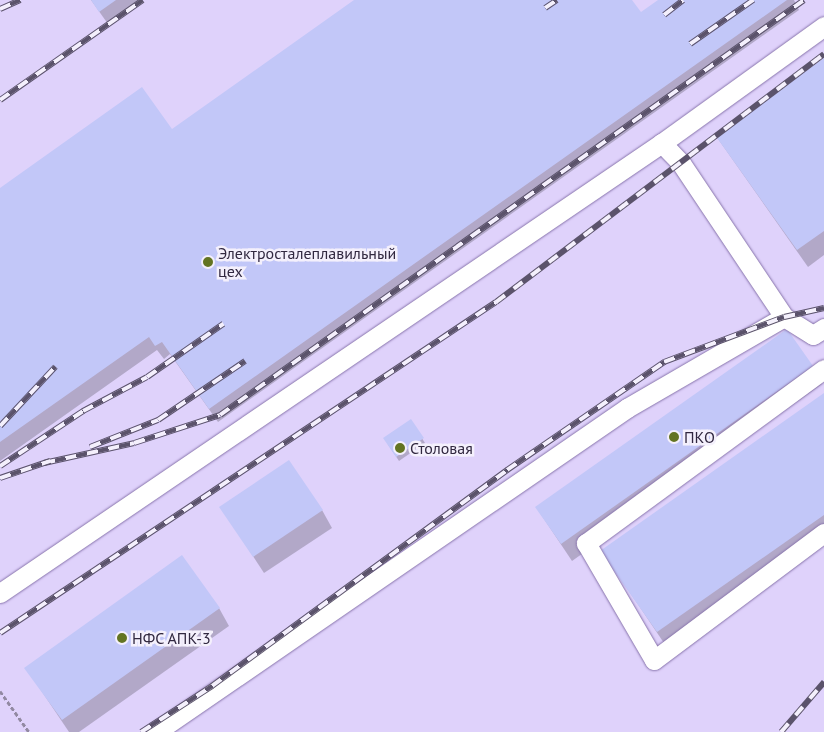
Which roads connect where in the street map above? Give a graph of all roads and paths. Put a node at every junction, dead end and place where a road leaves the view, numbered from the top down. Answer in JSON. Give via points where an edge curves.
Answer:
{"nodes":[{"id":1,"x":824,"y":26,"type":"edge"},
{"id":2,"x":662,"y":143,"type":"junction"},
{"id":3,"x":784,"y":317,"type":"junction"},
{"id":4,"x":824,"y":328,"type":"edge"},
{"id":5,"x":824,"y":368,"type":"edge"},
{"id":6,"x":824,"y":534,"type":"edge"},
{"id":7,"x":0,"y":593,"type":"edge"},
{"id":8,"x":0,"y":691,"type":"edge"},
{"id":9,"x":29,"y":732,"type":"edge"},
{"id":10,"x":156,"y":732,"type":"edge"}],
"edges":[{"from":1,"to":2,"type":"lane"},
{"from":2,"to":3,"type":"lane","via":[[681,163]]},
{"from":2,"to":7,"type":"lane"},
{"from":3,"to":4,"type":"lane","via":[[813,335]]},
{"from":3,"to":10,"type":"lane","via":[[627,408]]},
{"from":5,"to":6,"type":"lane","via":[[586,544],[654,660]]},
{"from":8,"to":9,"type":"path"}]}
